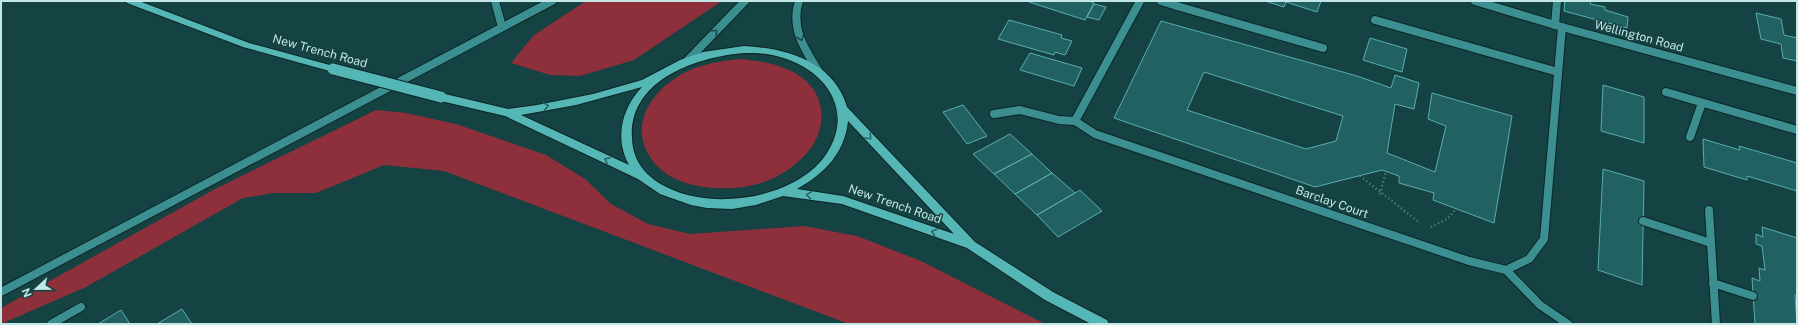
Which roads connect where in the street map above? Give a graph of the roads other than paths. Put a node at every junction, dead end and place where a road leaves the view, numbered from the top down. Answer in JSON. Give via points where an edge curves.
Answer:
{"nodes":[{"id":1,"x":130,"y":1,"type":"edge"},
{"id":2,"x":495,"y":1,"type":"edge"},
{"id":3,"x":552,"y":1,"type":"edge"},
{"id":4,"x":745,"y":1,"type":"edge"},
{"id":5,"x":799,"y":1,"type":"edge"},
{"id":6,"x":1140,"y":1,"type":"edge"},
{"id":7,"x":1161,"y":1,"type":"edge"},
{"id":8,"x":1475,"y":1,"type":"edge"},
{"id":9,"x":1557,"y":1,"type":"edge"},
{"id":10,"x":1375,"y":20,"type":"dead end"},
{"id":11,"x":1554,"y":25,"type":"junction"},
{"id":12,"x":502,"y":27,"type":"junction"},
{"id":13,"x":1562,"y":27,"type":"junction"},
{"id":14,"x":1323,"y":48,"type":"dead end"},
{"id":15,"x":688,"y":60,"type":"junction"},
{"id":16,"x":819,"y":72,"type":"junction"},
{"id":17,"x":1558,"y":72,"type":"junction"},
{"id":18,"x":656,"y":79,"type":"junction"},
{"id":19,"x":1797,"y":90,"type":"edge"},
{"id":20,"x":1666,"y":92,"type":"dead end"},
{"id":21,"x":1702,"y":103,"type":"junction"},
{"id":22,"x":843,"y":109,"type":"junction"},
{"id":23,"x":508,"y":113,"type":"junction"},
{"id":24,"x":994,"y":114,"type":"dead end"},
{"id":25,"x":1075,"y":121,"type":"junction"},
{"id":26,"x":1797,"y":130,"type":"edge"},
{"id":27,"x":1690,"y":137,"type":"dead end"},
{"id":28,"x":643,"y":177,"type":"junction"},
{"id":29,"x":785,"y":192,"type":"junction"},
{"id":30,"x":1709,"y":210,"type":"dead end"},
{"id":31,"x":1643,"y":221,"type":"dead end"},
{"id":32,"x":1711,"y":242,"type":"junction"},
{"id":33,"x":971,"y":245,"type":"junction"},
{"id":34,"x":1506,"y":270,"type":"junction"},
{"id":35,"x":1714,"y":283,"type":"junction"},
{"id":36,"x":1,"y":292,"type":"edge"},
{"id":37,"x":1753,"y":296,"type":"dead end"},
{"id":38,"x":81,"y":307,"type":"dead end"},
{"id":39,"x":51,"y":324,"type":"edge"},
{"id":40,"x":1103,"y":324,"type":"edge"},
{"id":41,"x":1568,"y":324,"type":"edge"},
{"id":42,"x":1716,"y":324,"type":"edge"}],
"edges":[{"from":1,"to":23,"type":"highway","name":"New Trench Road","bridge":true,"via":[[246,45]]},
{"from":2,"to":12,"type":"street"},
{"from":3,"to":12,"type":"street"},
{"from":15,"to":4,"type":"street","one_way":true},
{"from":5,"to":16,"type":"street","one_way":true,"via":[[796,8],[799,38]]},
{"from":6,"to":25,"type":"street"},
{"from":7,"to":14,"type":"street"},
{"from":8,"to":11,"type":"street","name":"Wellington Road"},
{"from":9,"to":11,"type":"street"},
{"from":10,"to":17,"type":"street"},
{"from":11,"to":13,"type":"street","name":"Wellington Road"},
{"from":12,"to":36,"type":"street"},
{"from":13,"to":17,"type":"street"},
{"from":13,"to":19,"type":"street","name":"Wellington Road"},
{"from":15,"to":16,"type":"highway","via":[[715,52],[744,49],[772,51],[798,59]]},
{"from":15,"to":18,"type":"highway"},
{"from":16,"to":22,"type":"highway","via":[[835,88]]},
{"from":17,"to":34,"type":"street","via":[[1544,239],[1529,259]]},
{"from":23,"to":18,"type":"highway","name":"New Trench Road","one_way":true,"via":[[584,100]]},
{"from":18,"to":28,"type":"highway","via":[[635,101],[626,126],[628,152]]},
{"from":20,"to":21,"type":"street"},
{"from":21,"to":26,"type":"street"},
{"from":21,"to":27,"type":"street"},
{"from":22,"to":29,"type":"highway","via":[[842,131],[832,154],[812,175]]},
{"from":22,"to":33,"type":"highway","name":"New Trench Road","one_way":true},
{"from":28,"to":23,"type":"highway","name":"New Trench Road","one_way":true},
{"from":24,"to":25,"type":"street","via":[[1020,110],[1059,120]]},
{"from":25,"to":34,"type":"street","name":"Barclay Court","via":[[1095,134],[1444,252]]},
{"from":28,"to":29,"type":"highway","name":"New Trench Road","via":[[670,195],[706,204],[747,203]]},
{"from":33,"to":29,"type":"highway","name":"New Trench Road","one_way":true,"via":[[843,200]]},
{"from":30,"to":32,"type":"street"},
{"from":31,"to":32,"type":"street"},
{"from":32,"to":35,"type":"street"},
{"from":33,"to":40,"type":"highway","name":"New Trench Road","via":[[1049,296]]},
{"from":34,"to":41,"type":"street","via":[[1540,305]]},
{"from":35,"to":37,"type":"street"},
{"from":35,"to":42,"type":"street"},
{"from":38,"to":39,"type":"street"}]}
